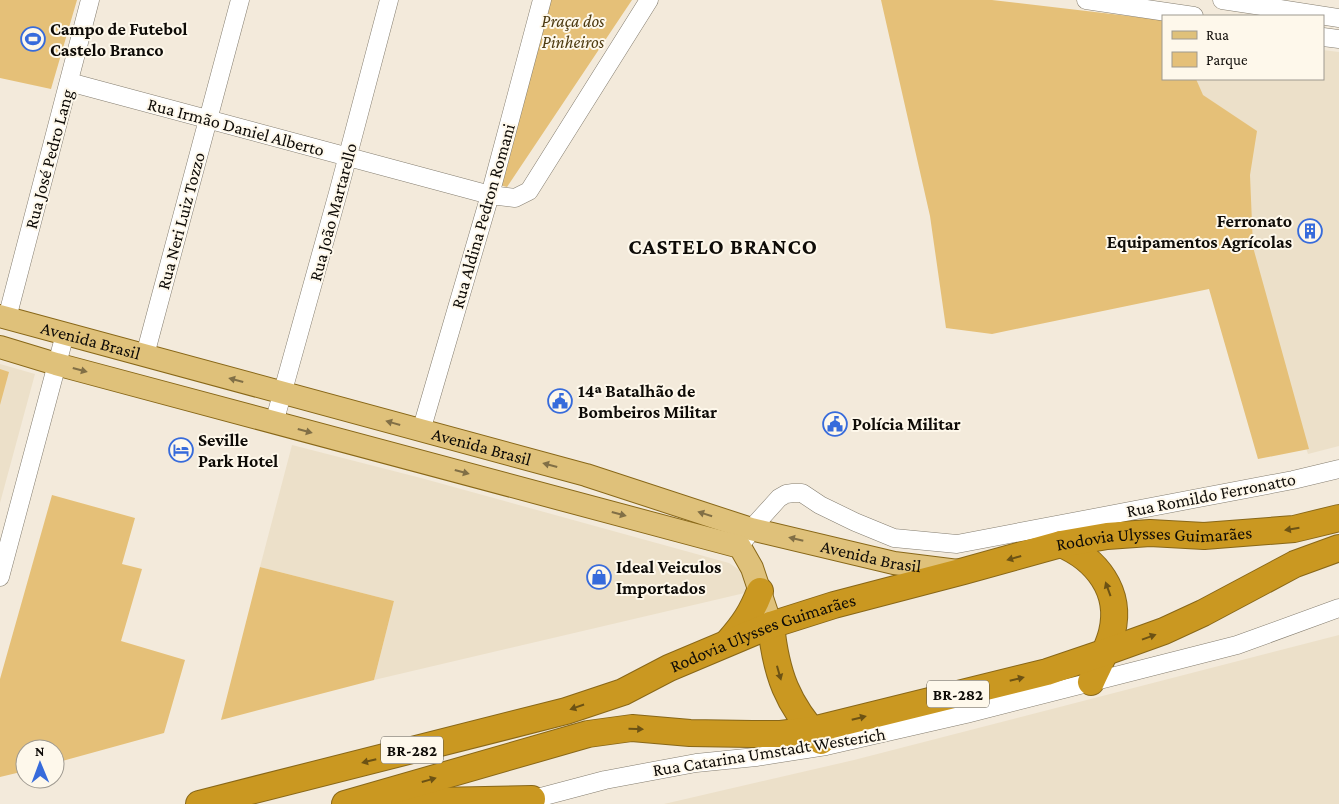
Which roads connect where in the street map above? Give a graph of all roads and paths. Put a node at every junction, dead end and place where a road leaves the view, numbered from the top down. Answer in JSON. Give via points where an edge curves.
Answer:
{"nodes":[{"id":1,"x":90,"y":0,"type":"edge"},
{"id":2,"x":240,"y":0,"type":"edge"},
{"id":3,"x":389,"y":0,"type":"edge"},
{"id":4,"x":542,"y":0,"type":"edge"},
{"id":5,"x":649,"y":0,"type":"edge"},
{"id":6,"x":1086,"y":0,"type":"edge"},
{"id":7,"x":1222,"y":0,"type":"edge"},
{"id":8,"x":1118,"y":2,"type":"edge"},
{"id":9,"x":1262,"y":11,"type":"edge"},
{"id":10,"x":1189,"y":15,"type":"edge"},
{"id":11,"x":1306,"y":15,"type":"edge"},
{"id":12,"x":1324,"y":17,"type":"edge"},
{"id":13,"x":1339,"y":18,"type":"edge"},
{"id":14,"x":1324,"y":37,"type":"edge"},
{"id":15,"x":1339,"y":39,"type":"edge"},
{"id":16,"x":69,"y":82,"type":"junction"},
{"id":17,"x":209,"y":120,"type":"junction"},
{"id":18,"x":348,"y":157,"type":"junction"},
{"id":19,"x":490,"y":195,"type":"junction"},
{"id":20,"x":4,"y":317,"type":"edge"},
{"id":21,"x":65,"y":334,"type":"junction"},
{"id":22,"x":0,"y":347,"type":"edge"},
{"id":23,"x":145,"y":355,"type":"junction"},
{"id":24,"x":56,"y":364,"type":"junction"},
{"id":25,"x":283,"y":392,"type":"junction"},
{"id":26,"x":274,"y":423,"type":"junction"},
{"id":27,"x":422,"y":431,"type":"junction"},
{"id":28,"x":1339,"y":469,"type":"edge"},
{"id":29,"x":1339,"y":518,"type":"edge"},
{"id":30,"x":746,"y":538,"type":"junction"},
{"id":31,"x":1061,"y":544,"type":"junction"},
{"id":32,"x":1339,"y":548,"type":"edge"},
{"id":33,"x":964,"y":571,"type":"junction"},
{"id":34,"x":0,"y":577,"type":"edge"},
{"id":35,"x":760,"y":591,"type":"junction"},
{"id":36,"x":1339,"y":608,"type":"edge"},
{"id":37,"x":771,"y":625,"type":"junction"},
{"id":38,"x":728,"y":642,"type":"junction"},
{"id":39,"x":1103,"y":653,"type":"junction"},
{"id":40,"x":1091,"y":682,"type":"junction"},
{"id":41,"x":819,"y":738,"type":"junction"},
{"id":42,"x":524,"y":802,"type":"edge"},
{"id":43,"x":199,"y":804,"type":"edge"},
{"id":44,"x":347,"y":804,"type":"edge"}],
"edges":[{"from":1,"to":16,"type":"street","name":"Rua José Pedro Lang"},
{"from":2,"to":17,"type":"street","name":"Rua Neri Luiz Tozzo"},
{"from":3,"to":18,"type":"street","name":"Rua João Martarello"},
{"from":4,"to":19,"type":"street","name":"Rua Aldina Pedron Romani"},
{"from":5,"to":19,"type":"street","name":"Rua Irmão Daniel Alberto","via":[[529,191],[515,198]]},
{"from":6,"to":8,"type":"street"},
{"from":7,"to":9,"type":"street"},
{"from":8,"to":10,"type":"street"},
{"from":9,"to":11,"type":"street"},
{"from":12,"to":13,"type":"street"},
{"from":14,"to":15,"type":"street"},
{"from":16,"to":17,"type":"street","name":"Rua Irmão Daniel Alberto"},
{"from":16,"to":20,"type":"street","name":"Rua José Pedro Lang"},
{"from":17,"to":18,"type":"street","name":"Rua Irmão Daniel Alberto"},
{"from":17,"to":23,"type":"street","name":"Rua Neri Luiz Tozzo"},
{"from":18,"to":19,"type":"street","name":"Rua Irmão Daniel Alberto"},
{"from":18,"to":25,"type":"street","name":"Rua João Martarello"},
{"from":19,"to":27,"type":"street","name":"Rua Aldina Pedron Romani"},
{"from":20,"to":21,"type":"main road","name":"Avenida Brasil"},
{"from":21,"to":23,"type":"main road","name":"Avenida Brasil"},
{"from":21,"to":24,"type":"street"},
{"from":22,"to":24,"type":"main road","name":"Avenida Brasil"},
{"from":25,"to":23,"type":"main road","name":"Avenida Brasil","one_way":true},
{"from":24,"to":26,"type":"main road","name":"Avenida Brasil","one_way":true},
{"from":24,"to":34,"type":"street"},
{"from":25,"to":26,"type":"street","name":"Rua João Martarello"},
{"from":27,"to":25,"type":"main road","name":"Avenida Brasil","one_way":true},
{"from":26,"to":30,"type":"main road","name":"Avenida Brasil","one_way":true},
{"from":30,"to":27,"type":"main road","name":"Avenida Brasil","one_way":true,"via":[[586,475]]},
{"from":28,"to":30,"type":"street","name":"Rua Romildo Ferronatto","via":[[957,544],[894,538],[820,505],[802,493],[786,494],[778,498]]},
{"from":29,"to":31,"type":"highway","name":"Rodovia Ulysses Guimarães","number":"BR-282","one_way":true,"via":[[1285,530],[1204,536],[1107,536]]},
{"from":33,"to":30,"type":"main road","name":"Avenida Brasil","one_way":true,"via":[[894,563]]},
{"from":30,"to":35,"type":"main road"},
{"from":31,"to":33,"type":"highway","name":"Rodovia Ulysses Guimarães","number":"BR-282","one_way":true},
{"from":39,"to":31,"type":"highway","one_way":true,"via":[[1112,632],[1114,611],[1110,591],[1092,562]]},
{"from":39,"to":32,"type":"highway","number":"BR-282","one_way":true,"via":[[1164,631],[1295,564]]},
{"from":33,"to":37,"type":"highway","name":"Rodovia Ulysses Guimarães","number":"BR-282"},
{"from":35,"to":37,"type":"main road"},
{"from":35,"to":38,"type":"highway","via":[[744,625]]},
{"from":36,"to":40,"type":"street","name":"Rua Catarina Umstadt Westerich","via":[[1237,645]]},
{"from":37,"to":38,"type":"highway","name":"Rodovia Ulysses Guimarães","number":"BR-282"},
{"from":37,"to":41,"type":"highway","one_way":true,"via":[[774,654],[782,681],[795,707]]},
{"from":38,"to":43,"type":"highway","name":"Rodovia Ulysses Guimarães","number":"BR-282","one_way":true,"via":[[623,692],[566,711]]},
{"from":39,"to":40,"type":"highway"},
{"from":41,"to":39,"type":"highway","number":"BR-282","one_way":true},
{"from":40,"to":41,"type":"street","name":"Rua Catarina Umstadt Westerich","via":[[966,714]]},
{"from":41,"to":42,"type":"street","name":"Rua Catarina Umstadt Westerich","via":[[756,757],[696,763],[605,780]]},
{"from":44,"to":41,"type":"highway","number":"BR-282","one_way":true,"via":[[588,734],[632,728]]},
{"from":42,"to":44,"type":"highway"}]}
